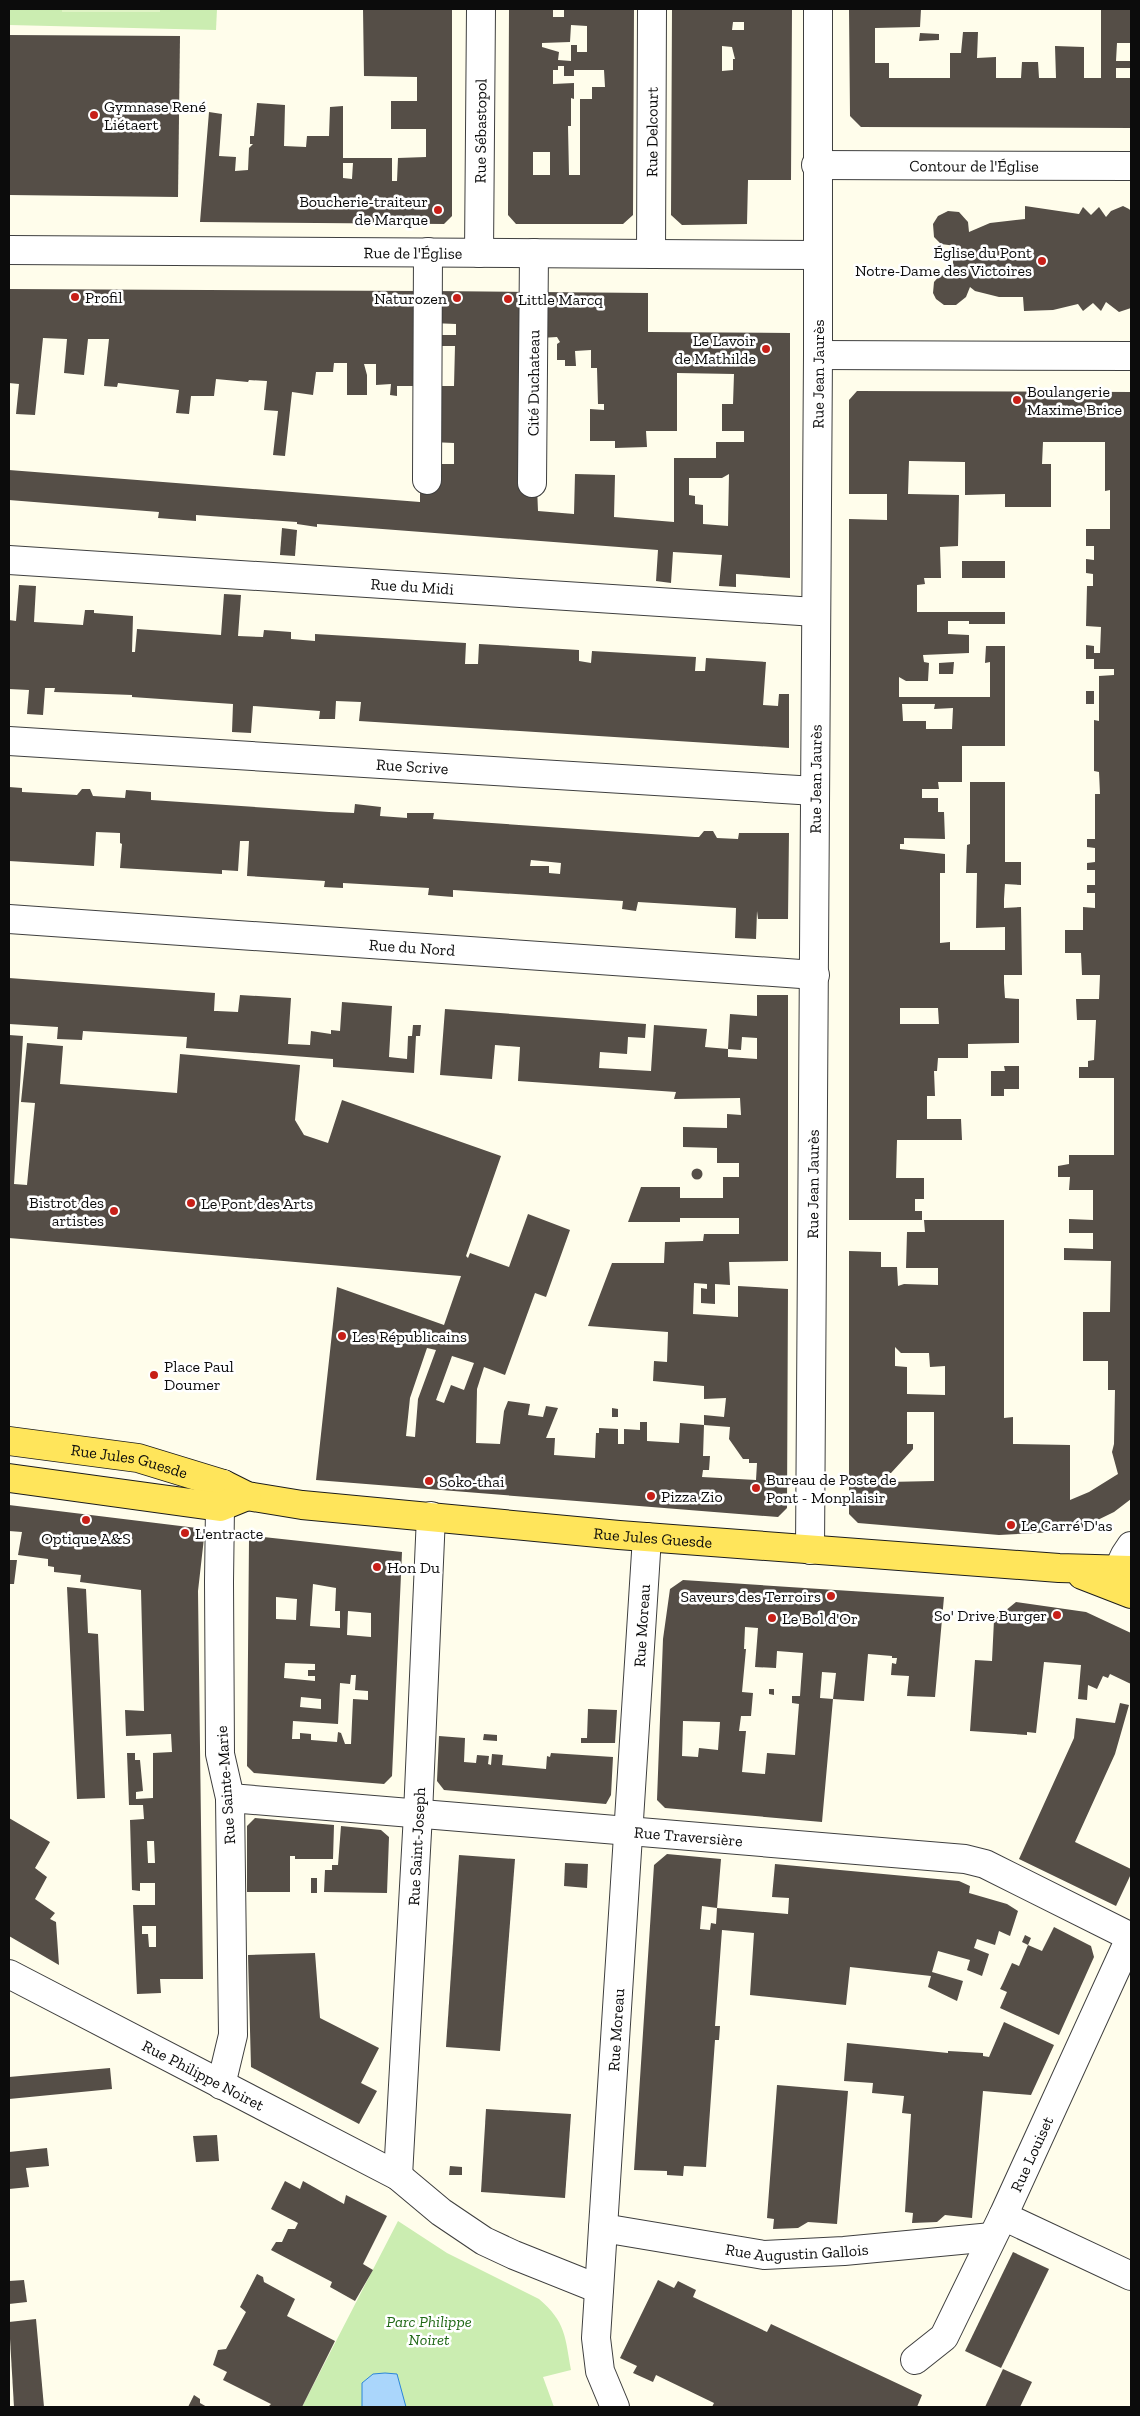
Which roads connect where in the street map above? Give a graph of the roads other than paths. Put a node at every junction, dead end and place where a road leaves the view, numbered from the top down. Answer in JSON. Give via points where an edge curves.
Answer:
{"nodes":[{"id":1,"x":481,"y":9,"type":"edge"},
{"id":2,"x":652,"y":9,"type":"edge"},
{"id":3,"x":818,"y":9,"type":"edge"},
{"id":4,"x":816,"y":165,"type":"junction"},
{"id":5,"x":1131,"y":166,"type":"edge"},
{"id":6,"x":9,"y":250,"type":"edge"},
{"id":7,"x":428,"y":252,"type":"junction"},
{"id":8,"x":479,"y":253,"type":"junction"},
{"id":9,"x":534,"y":253,"type":"junction"},
{"id":10,"x":651,"y":254,"type":"junction"},
{"id":11,"x":817,"y":255,"type":"junction"},
{"id":12,"x":818,"y":355,"type":"junction"},
{"id":13,"x":1131,"y":356,"type":"edge"},
{"id":14,"x":427,"y":480,"type":"dead end"},
{"id":15,"x":532,"y":483,"type":"dead end"},
{"id":16,"x":9,"y":560,"type":"edge"},
{"id":17,"x":815,"y":612,"type":"junction"},
{"id":18,"x":9,"y":741,"type":"edge"},
{"id":19,"x":815,"y":791,"type":"junction"},
{"id":20,"x":9,"y":919,"type":"edge"},
{"id":21,"x":815,"y":975,"type":"junction"},
{"id":22,"x":9,"y":1441,"type":"edge"},
{"id":23,"x":9,"y":1478,"type":"edge"},
{"id":24,"x":221,"y":1495,"type":"junction"},
{"id":25,"x":431,"y":1516,"type":"junction"},
{"id":26,"x":647,"y":1537,"type":"junction"},
{"id":27,"x":810,"y":1550,"type":"junction"},
{"id":28,"x":1125,"y":1573,"type":"edge"},
{"id":29,"x":230,"y":1798,"type":"junction"},
{"id":30,"x":418,"y":1814,"type":"junction"},
{"id":31,"x":629,"y":1831,"type":"junction"},
{"id":32,"x":1131,"y":1937,"type":"edge"},
{"id":33,"x":9,"y":1974,"type":"edge"},
{"id":34,"x":221,"y":2086,"type":"junction"},
{"id":35,"x":398,"y":2176,"type":"junction"},
{"id":36,"x":998,"y":2226,"type":"junction"},
{"id":37,"x":603,"y":2228,"type":"junction"},
{"id":38,"x":1131,"y":2276,"type":"edge"},
{"id":39,"x":599,"y":2289,"type":"junction"},
{"id":40,"x":915,"y":2360,"type":"dead end"},
{"id":41,"x":615,"y":2407,"type":"edge"}],
"edges":[{"from":1,"to":8,"type":"street","name":"Rue Sébastopol"},
{"from":2,"to":10,"type":"street","name":"Rue Delcourt"},
{"from":3,"to":4,"type":"street","name":"Rue Jean Jaurès"},
{"from":4,"to":5,"type":"street","name":"Contour de l'Église"},
{"from":4,"to":11,"type":"street","name":"Rue Jean Jaurès"},
{"from":6,"to":7,"type":"street","name":"Rue de l'Église"},
{"from":7,"to":8,"type":"street","name":"Rue de l'Église"},
{"from":7,"to":14,"type":"street"},
{"from":8,"to":9,"type":"street","name":"Rue de l'Église"},
{"from":9,"to":10,"type":"street","name":"Rue de l'Église"},
{"from":9,"to":15,"type":"street","name":"Cité Duchateau"},
{"from":10,"to":11,"type":"street","name":"Rue de l'Église"},
{"from":11,"to":12,"type":"street","name":"Rue Jean Jaurès"},
{"from":12,"to":13,"type":"street"},
{"from":12,"to":17,"type":"street","name":"Rue Jean Jaurès"},
{"from":16,"to":17,"type":"street","name":"Rue du Midi"},
{"from":17,"to":19,"type":"street","name":"Rue Jean Jaurès"},
{"from":18,"to":19,"type":"street","name":"Rue Scrive"},
{"from":19,"to":21,"type":"street","name":"Rue Jean Jaurès"},
{"from":20,"to":21,"type":"street","name":"Rue du Nord"},
{"from":21,"to":27,"type":"street","name":"Rue Jean Jaurès"},
{"from":22,"to":24,"type":"main road","name":"Rue Jules Guesde","via":[[138,1458]]},
{"from":23,"to":24,"type":"main road","name":"Rue Jules Guesde"},
{"from":24,"to":25,"type":"main road","name":"Rue Jules Guesde"},
{"from":24,"to":29,"type":"street","name":"Rue Sainte-Marie","via":[[220,1754]]},
{"from":25,"to":26,"type":"main road","name":"Rue Jules Guesde"},
{"from":25,"to":30,"type":"street","name":"Rue Saint-Joseph"},
{"from":26,"to":27,"type":"main road","name":"Rue Jules Guesde"},
{"from":26,"to":31,"type":"street","name":"Rue Moreau"},
{"from":27,"to":28,"type":"main road","name":"Rue Jules Guesde"},
{"from":29,"to":30,"type":"street","name":"Rue Traversière"},
{"from":29,"to":34,"type":"street","name":"Rue Sainte-Marie","via":[[234,2035]]},
{"from":30,"to":31,"type":"street","name":"Rue Traversière"},
{"from":30,"to":35,"type":"street","name":"Rue Saint-Joseph"},
{"from":31,"to":32,"type":"street","name":"Rue Traversière","via":[[965,1858],[985,1864]]},
{"from":31,"to":37,"type":"street","name":"Rue Moreau"},
{"from":32,"to":36,"type":"street","name":"Rue Louiset"},
{"from":33,"to":34,"type":"street","name":"Rue Philippe Noiret"},
{"from":34,"to":35,"type":"street","name":"Rue Philippe Noiret"},
{"from":35,"to":39,"type":"street","via":[[441,2212],[484,2241]]},
{"from":36,"to":37,"type":"street","name":"Rue Augustin Gallois","via":[[844,2251],[764,2255]]},
{"from":36,"to":38,"type":"street"},
{"from":36,"to":40,"type":"street","name":"Rue Louiset","via":[[944,2338]]},
{"from":37,"to":39,"type":"street","name":"Rue Moreau"},
{"from":39,"to":41,"type":"street","name":"Rue Moreau","via":[[597,2354],[600,2371]]}]}
